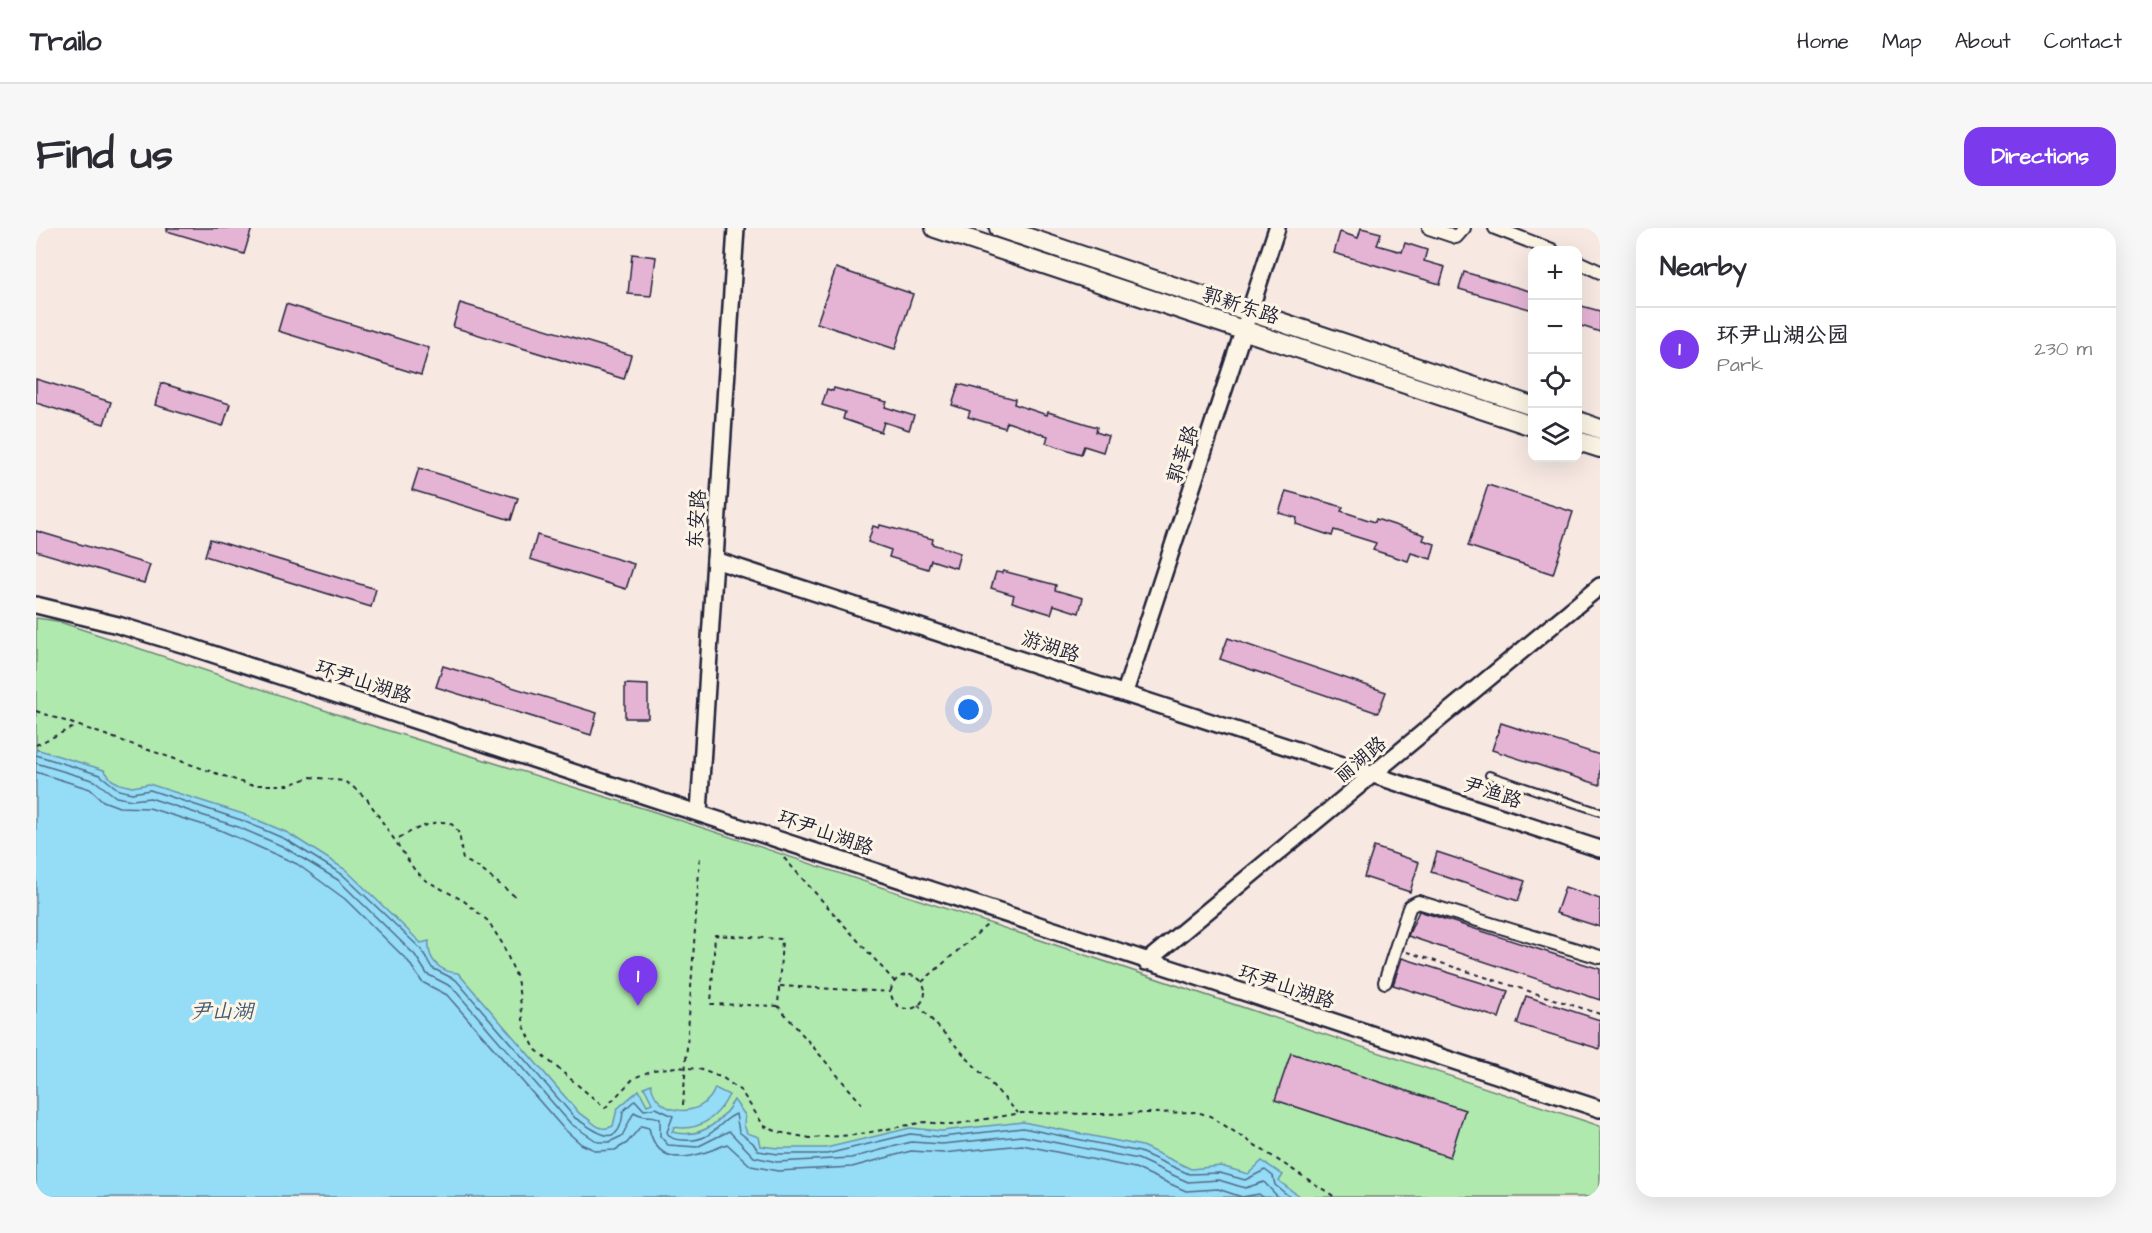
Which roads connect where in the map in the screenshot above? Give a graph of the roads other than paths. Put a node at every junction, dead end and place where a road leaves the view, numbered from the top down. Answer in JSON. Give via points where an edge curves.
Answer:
{"nodes":[{"id":1,"x":736,"y":228,"type":"edge"},
{"id":2,"x":935,"y":228,"type":"edge"},
{"id":3,"x":999,"y":228,"type":"edge"},
{"id":4,"x":1278,"y":228,"type":"edge"},
{"id":5,"x":1429,"y":228,"type":"edge"},
{"id":6,"x":1464,"y":228,"type":"edge"},
{"id":7,"x":1495,"y":228,"type":"edge"},
{"id":8,"x":1542,"y":246,"type":"edge"},
{"id":9,"x":1582,"y":264,"type":"edge"},
{"id":10,"x":1600,"y":272,"type":"edge"},
{"id":11,"x":1248,"y":321,"type":"junction"},
{"id":12,"x":1528,"y":405,"type":"edge"},
{"id":13,"x":1582,"y":422,"type":"edge"},
{"id":14,"x":1528,"y":424,"type":"edge"},
{"id":15,"x":1600,"y":429,"type":"edge"},
{"id":16,"x":1582,"y":442,"type":"edge"},
{"id":17,"x":1599,"y":448,"type":"edge"},
{"id":18,"x":715,"y":560,"type":"junction"},
{"id":19,"x":1600,"y":586,"type":"edge"},
{"id":20,"x":36,"y":605,"type":"edge"},
{"id":21,"x":1125,"y":692,"type":"junction"},
{"id":22,"x":1373,"y":775,"type":"junction"},
{"id":23,"x":1489,"y":775,"type":"dead end"},
{"id":24,"x":699,"y":812,"type":"junction"},
{"id":25,"x":1600,"y":812,"type":"edge"},
{"id":26,"x":1600,"y":849,"type":"edge"},
{"id":27,"x":1600,"y":957,"type":"edge"},
{"id":28,"x":1146,"y":962,"type":"junction"},
{"id":29,"x":1385,"y":982,"type":"dead end"},
{"id":30,"x":1600,"y":1109,"type":"edge"}],
"edges":[{"from":1,"to":18,"type":"street","name":"东安路"},
{"from":2,"to":11,"type":"main road","name":"郭新东路"},
{"from":3,"to":11,"type":"main road","name":"郭新东路"},
{"from":4,"to":11,"type":"street","name":"郭莘路"},
{"from":5,"to":6,"type":"street","via":[[1456,237]]},
{"from":7,"to":8,"type":"street"},
{"from":9,"to":10,"type":"street"},
{"from":11,"to":12,"type":"main road","name":"郭新东路"},
{"from":11,"to":14,"type":"main road","name":"郭新东路"},
{"from":11,"to":21,"type":"street","name":"郭莘路"},
{"from":13,"to":15,"type":"main road"},
{"from":16,"to":17,"type":"main road"},
{"from":18,"to":21,"type":"street","name":"游湖路"},
{"from":18,"to":24,"type":"street","name":"东安路"},
{"from":19,"to":22,"type":"street","name":"丽湖路"},
{"from":20,"to":24,"type":"street","name":"环尹山湖路","via":[[185,645]]},
{"from":21,"to":22,"type":"street","name":"游湖路"},
{"from":22,"to":26,"type":"street","name":"尹渔路"},
{"from":22,"to":28,"type":"street","name":"丽湖路"},
{"from":23,"to":25,"type":"lane"},
{"from":24,"to":28,"type":"street","name":"环尹山湖路"},
{"from":27,"to":29,"type":"street","via":[[1424,902],[1410,906]]},
{"from":28,"to":30,"type":"street","name":"环尹山湖路"}]}
